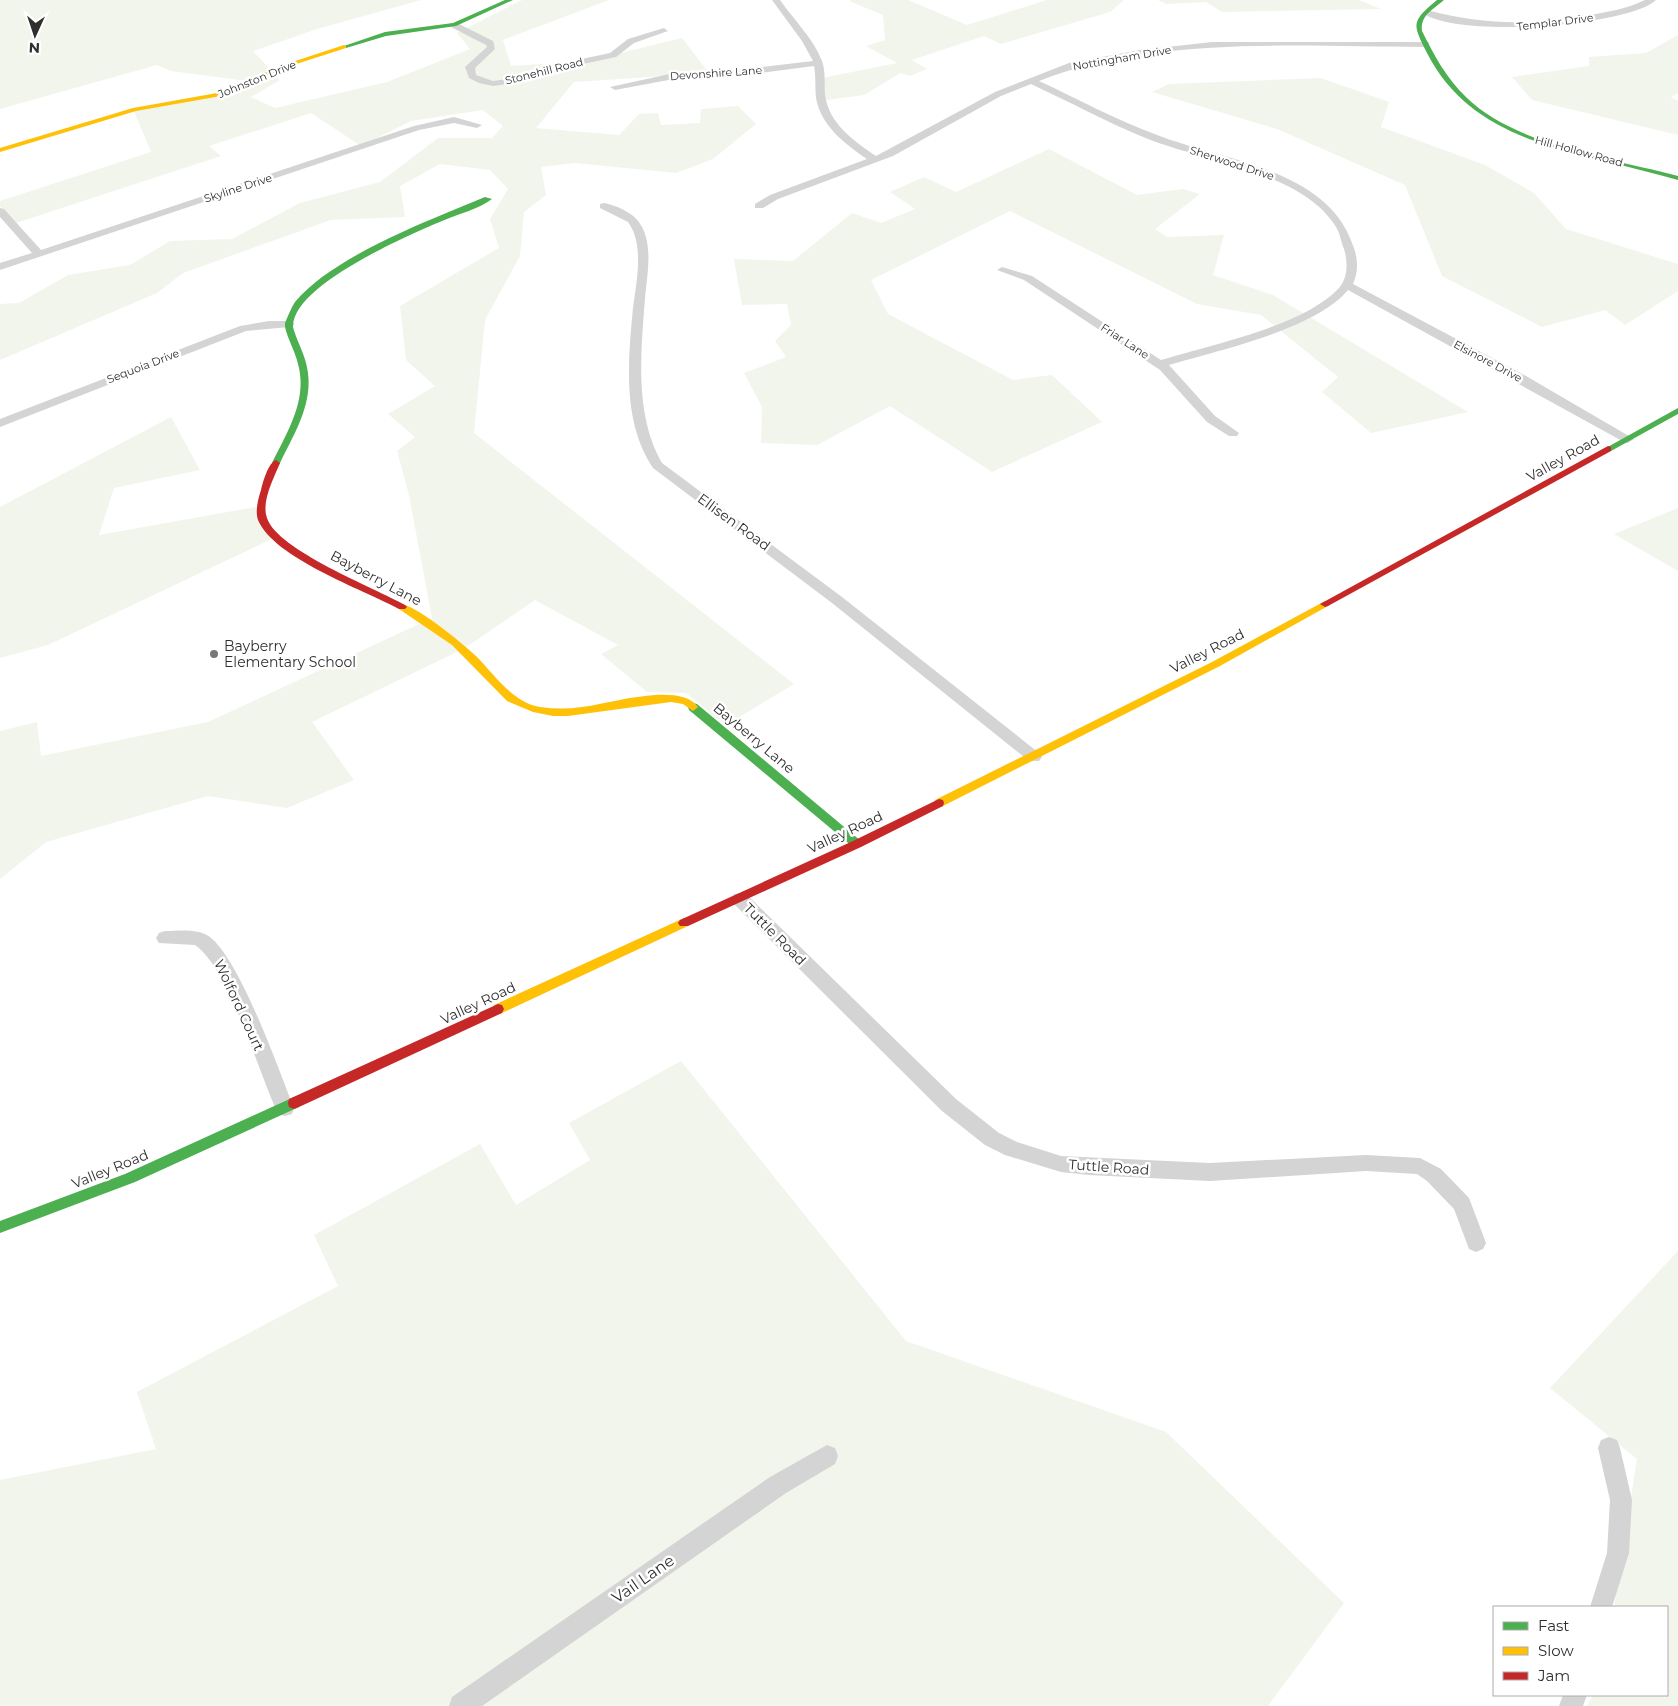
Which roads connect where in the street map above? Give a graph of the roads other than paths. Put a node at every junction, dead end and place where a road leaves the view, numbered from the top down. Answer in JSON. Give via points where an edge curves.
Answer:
{"nodes":[{"id":1,"x":510,"y":0,"type":"edge"},
{"id":2,"x":776,"y":0,"type":"edge"},
{"id":3,"x":1441,"y":0,"type":"edge"},
{"id":4,"x":1652,"y":0,"type":"edge"},
{"id":5,"x":1427,"y":13,"type":"junction"},
{"id":6,"x":454,"y":25,"type":"junction"},
{"id":7,"x":664,"y":31,"type":"dead end"},
{"id":8,"x":1426,"y":44,"type":"junction"},
{"id":9,"x":818,"y":63,"type":"junction"},
{"id":10,"x":1031,"y":81,"type":"junction"},
{"id":11,"x":616,"y":87,"type":"dead end"},
{"id":12,"x":477,"y":124,"type":"dead end"},
{"id":13,"x":0,"y":150,"type":"edge"},
{"id":14,"x":874,"y":159,"type":"junction"},
{"id":15,"x":1678,"y":178,"type":"edge"},
{"id":16,"x":488,"y":199,"type":"dead end"},
{"id":17,"x":604,"y":206,"type":"dead end"},
{"id":18,"x":759,"y":206,"type":"dead end"},
{"id":19,"x":0,"y":212,"type":"edge"},
{"id":20,"x":39,"y":254,"type":"junction"},
{"id":21,"x":0,"y":267,"type":"edge"},
{"id":22,"x":1002,"y":270,"type":"dead end"},
{"id":23,"x":1348,"y":285,"type":"junction"},
{"id":24,"x":289,"y":324,"type":"junction"},
{"id":25,"x":1159,"y":364,"type":"junction"},
{"id":26,"x":1678,"y":411,"type":"edge"},
{"id":27,"x":0,"y":422,"type":"edge"},
{"id":28,"x":1233,"y":433,"type":"dead end"},
{"id":29,"x":1628,"y":439,"type":"junction"},
{"id":30,"x":1034,"y":757,"type":"junction"},
{"id":31,"x":857,"y":844,"type":"junction"},
{"id":32,"x":740,"y":898,"type":"junction"},
{"id":33,"x":165,"y":938,"type":"dead end"},
{"id":34,"x":285,"y":1108,"type":"junction"},
{"id":35,"x":0,"y":1227,"type":"edge"},
{"id":36,"x":1476,"y":1244,"type":"dead end"},
{"id":37,"x":1609,"y":1448,"type":"dead end"},
{"id":38,"x":827,"y":1456,"type":"dead end"},
{"id":39,"x":1601,"y":1606,"type":"edge"},
{"id":40,"x":461,"y":1706,"type":"edge"}],
"edges":[{"from":1,"to":6,"type":"street","name":"Johnston Drive"},
{"from":2,"to":9,"type":"street","via":[[800,30]]},
{"from":3,"to":5,"type":"street"},
{"from":4,"to":5,"type":"street","name":"Templar Drive","via":[[1610,14],[1527,27],[1470,23]]},
{"from":5,"to":8,"type":"street","name":"Hill Hollow Road","via":[[1418,22]]},
{"from":6,"to":7,"type":"street","name":"Stonehill Road","via":[[490,42],[492,47],[470,67],[472,76],[488,82],[510,81],[559,66],[614,55],[630,41]]},
{"from":6,"to":13,"type":"street","name":"Johnston Drive","via":[[385,34],[285,66],[219,95],[111,115]]},
{"from":8,"to":10,"type":"street","name":"Nottingham Drive","via":[[1249,44],[1161,50],[1089,62]]},
{"from":8,"to":15,"type":"street","name":"Hill Hollow Road","via":[[1450,86],[1465,103],[1488,118],[1528,138],[1556,147]]},
{"from":9,"to":11,"type":"street","name":"Devonshire Lane","via":[[736,73],[680,75]]},
{"from":9,"to":14,"type":"street","via":[[821,97],[827,118],[854,145]]},
{"from":10,"to":14,"type":"street","name":"Nottingham Drive","via":[[986,99],[915,142]]},
{"from":10,"to":23,"type":"street","name":"Sherwood Drive","via":[[1150,136],[1262,171],[1306,194],[1332,214],[1344,230],[1351,258]]},
{"from":12,"to":20,"type":"street","name":"Skyline Drive","via":[[454,120],[418,128]]},
{"from":14,"to":18,"type":"street","name":"Nottingham Drive","via":[[774,197]]},
{"from":16,"to":24,"type":"street","via":[[330,273],[305,293]]},
{"from":17,"to":30,"type":"street","name":"Ellisen Road","via":[[625,213],[634,222],[641,246],[643,264],[635,386],[637,411],[650,457]]},
{"from":19,"to":20,"type":"street"},
{"from":20,"to":21,"type":"street","name":"Skyline Drive"},
{"from":22,"to":25,"type":"street","name":"Friar Lane","via":[[1028,278]]},
{"from":23,"to":25,"type":"street","via":[[1314,311],[1289,323]]},
{"from":23,"to":29,"type":"street","name":"Elsinore Drive"},
{"from":24,"to":27,"type":"street","name":"Sequoia Drive","via":[[244,328]]},
{"from":24,"to":31,"type":"street","name":"Bayberry Lane","via":[[308,384],[307,395],[263,497],[262,516],[267,530],[299,555],[412,613],[455,643],[501,690],[520,704],[547,711],[668,698],[686,701]]},
{"from":25,"to":28,"type":"street","name":"Friar Lane","via":[[1211,419]]},
{"from":26,"to":29,"type":"street","name":"Valley Road"},
{"from":29,"to":30,"type":"street","name":"Valley Road","via":[[1308,615]]},
{"from":30,"to":31,"type":"street","name":"Valley Road"},
{"from":31,"to":32,"type":"street","name":"Valley Road"},
{"from":32,"to":34,"type":"street","name":"Valley Road"},
{"from":32,"to":36,"type":"street","name":"Tuttle Road","via":[[949,1105],[992,1139],[1012,1149],[1061,1164],[1089,1167],[1210,1172],[1366,1163],[1420,1166],[1462,1204]]},
{"from":33,"to":34,"type":"street","name":"Wolford Court","via":[[202,940],[213,952],[240,1002]]},
{"from":34,"to":35,"type":"street","name":"Valley Road","via":[[130,1178]]},
{"from":37,"to":39,"type":"street","via":[[1621,1500],[1618,1553]]},
{"from":38,"to":40,"type":"street","name":"Vail Lane","via":[[778,1485]]}]}
